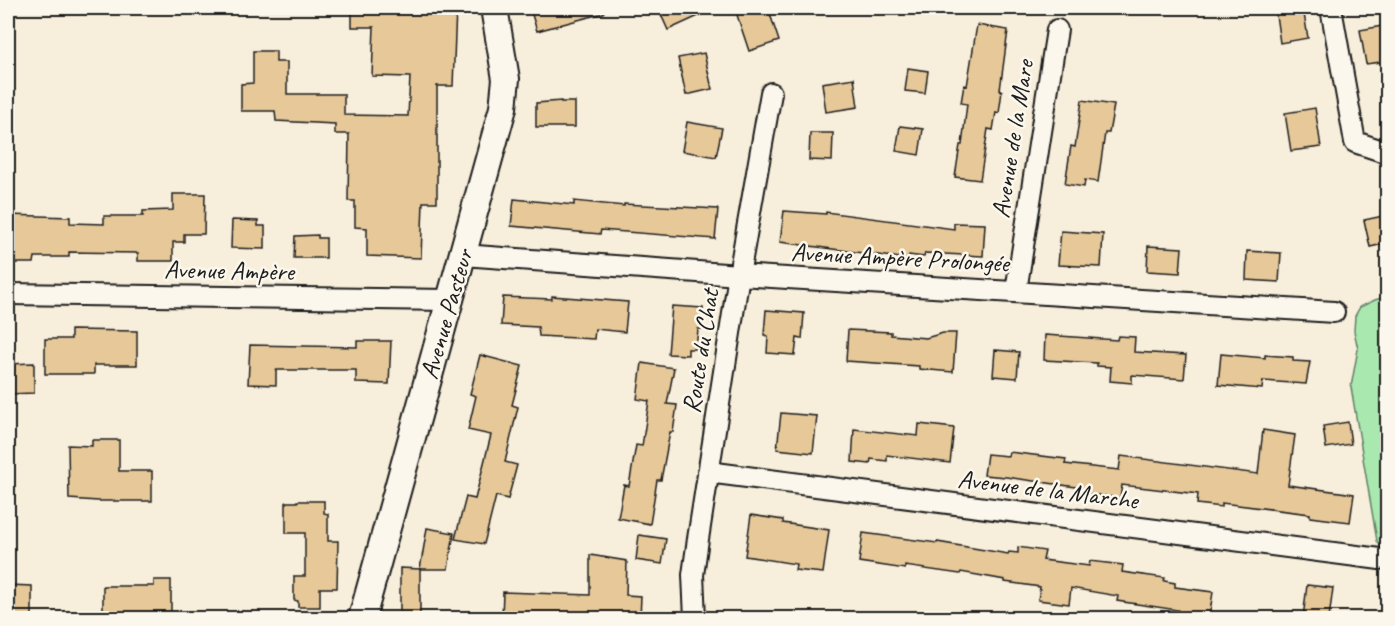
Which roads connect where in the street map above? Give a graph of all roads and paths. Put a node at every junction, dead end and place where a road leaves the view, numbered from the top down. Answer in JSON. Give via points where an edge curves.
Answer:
{"nodes":[{"id":1,"x":494,"y":8,"type":"edge"},
{"id":2,"x":1331,"y":8,"type":"edge"},
{"id":3,"x":1057,"y":30,"type":"dead end"},
{"id":4,"x":771,"y":93,"type":"dead end"},
{"id":5,"x":1388,"y":153,"type":"edge"},
{"id":6,"x":463,"y":255,"type":"junction"},
{"id":7,"x":739,"y":275,"type":"junction"},
{"id":8,"x":1016,"y":291,"type":"junction"},
{"id":9,"x":8,"y":294,"type":"edge"},
{"id":10,"x":450,"y":300,"type":"junction"},
{"id":11,"x":1334,"y":312,"type":"dead end"},
{"id":12,"x":708,"y":472,"type":"junction"},
{"id":13,"x":1380,"y":559,"type":"dead end"},
{"id":14,"x":362,"y":618,"type":"edge"},
{"id":15,"x":695,"y":618,"type":"edge"}],
"edges":[{"from":1,"to":6,"type":"street","name":"Avenue Pasteur","via":[[506,79],[503,108]]},
{"from":2,"to":5,"type":"street","via":[[1355,142]]},
{"from":3,"to":8,"type":"street","name":"Avenue de la Mare"},
{"from":4,"to":7,"type":"street","name":"Route du Chat"},
{"from":6,"to":7,"type":"street","name":"Avenue Ampère Prolongée"},
{"from":6,"to":10,"type":"street","name":"Avenue Pasteur"},
{"from":7,"to":8,"type":"street","name":"Avenue Ampère Prolongée"},
{"from":7,"to":12,"type":"street","name":"Route du Chat"},
{"from":8,"to":11,"type":"street","name":"Avenue Ampère Prolongée"},
{"from":9,"to":10,"type":"street","name":"Avenue Ampère"},
{"from":10,"to":14,"type":"street","name":"Avenue Pasteur"},
{"from":12,"to":13,"type":"street","name":"Avenue de la Marche"},
{"from":12,"to":15,"type":"street","name":"Route du Chat","via":[[693,575]]}]}
